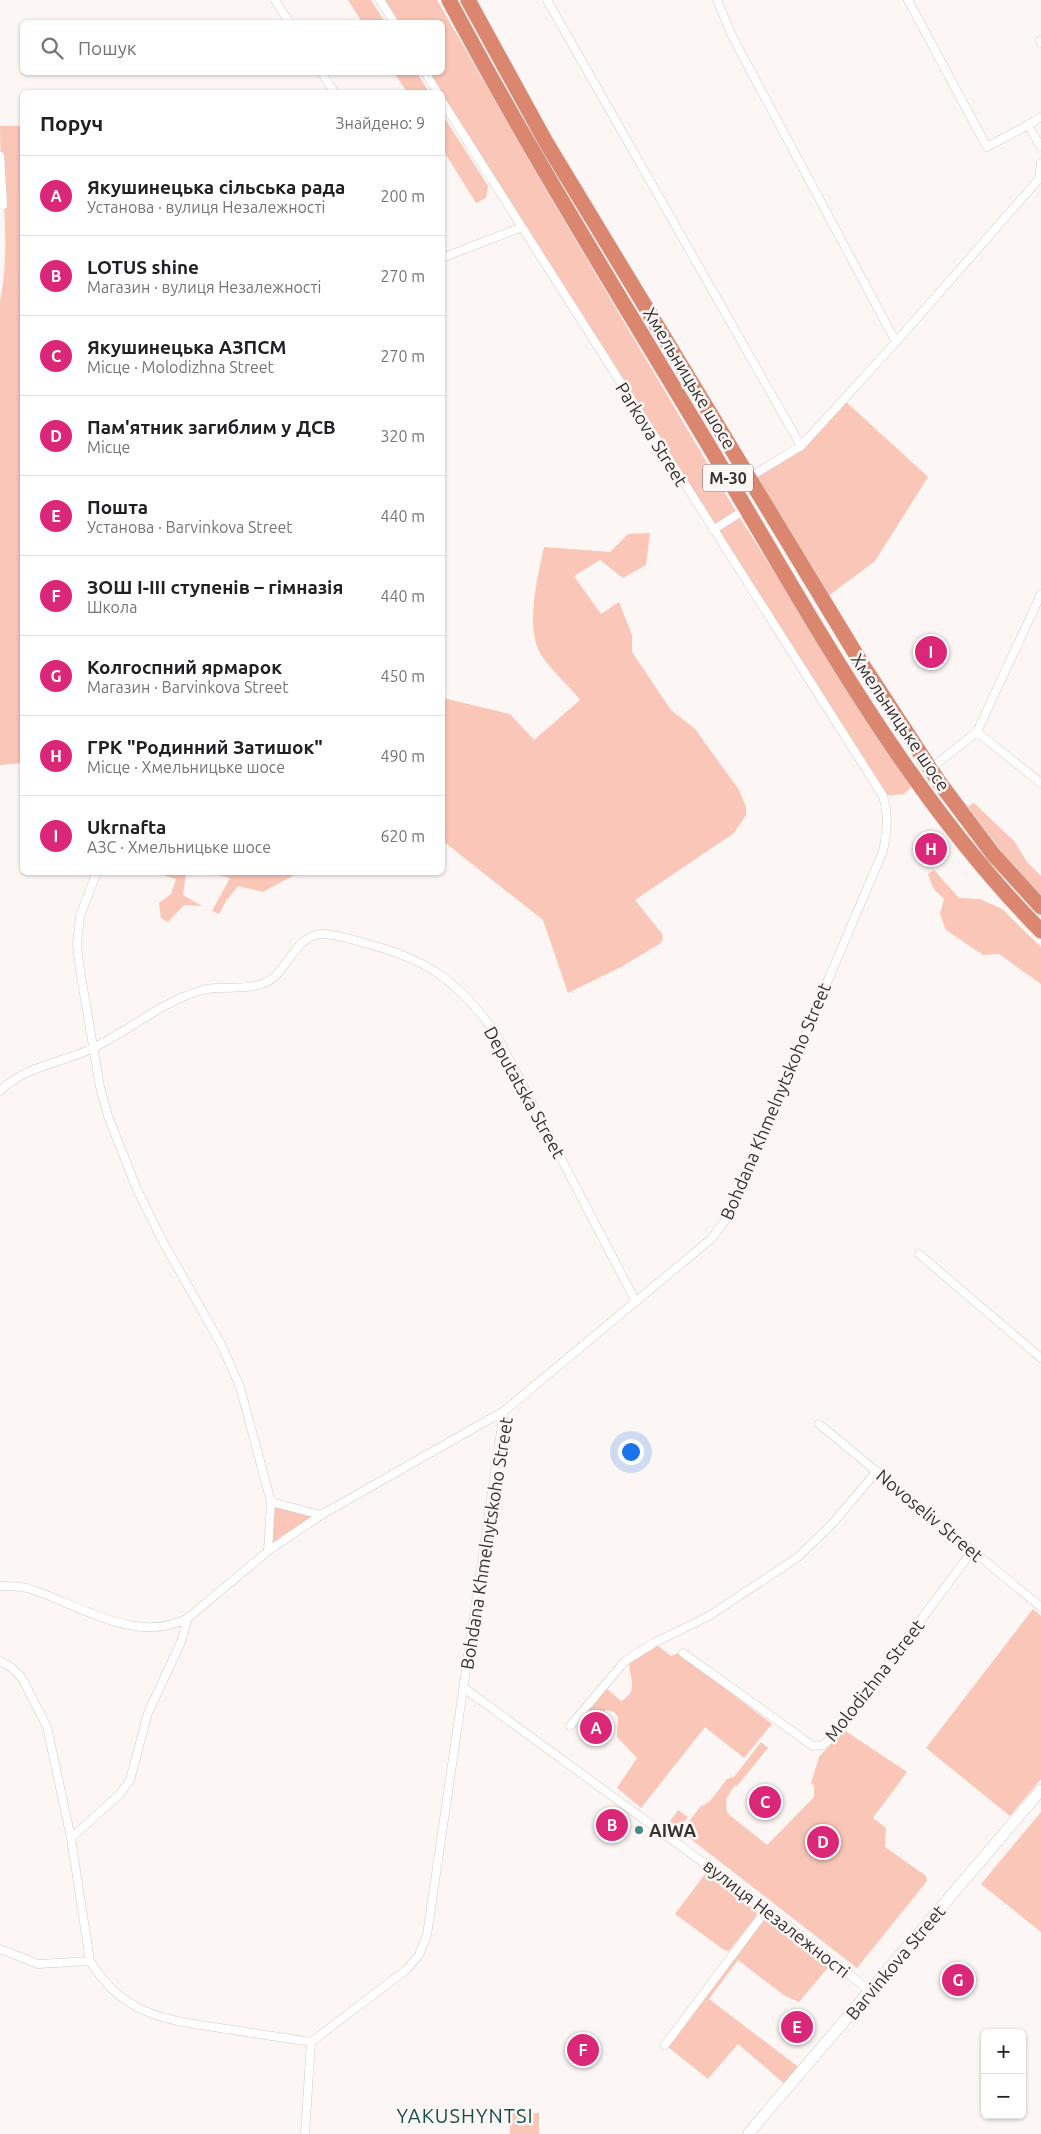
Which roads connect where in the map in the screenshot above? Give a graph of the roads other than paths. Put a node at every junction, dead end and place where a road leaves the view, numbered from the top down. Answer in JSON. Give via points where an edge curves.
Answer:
{"nodes":[{"id":1,"x":275,"y":0,"type":"edge"},
{"id":2,"x":380,"y":0,"type":"edge"},
{"id":3,"x":449,"y":0,"type":"edge"},
{"id":4,"x":468,"y":0,"type":"edge"},
{"id":5,"x":547,"y":0,"type":"edge"},
{"id":6,"x":717,"y":0,"type":"edge"},
{"id":7,"x":908,"y":0,"type":"edge"},
{"id":8,"x":287,"y":20,"type":"edge"},
{"id":9,"x":393,"y":20,"type":"edge"},
{"id":10,"x":323,"y":75,"type":"edge"},
{"id":11,"x":427,"y":75,"type":"edge"},
{"id":12,"x":333,"y":90,"type":"edge"},
{"id":13,"x":436,"y":90,"type":"edge"},
{"id":14,"x":445,"y":106,"type":"edge"},
{"id":15,"x":1041,"y":117,"type":"edge"},
{"id":16,"x":1028,"y":125,"type":"junction"},
{"id":17,"x":1041,"y":147,"type":"edge"},
{"id":18,"x":0,"y":156,"type":"edge"},
{"id":19,"x":1041,"y":163,"type":"edge"},
{"id":20,"x":1040,"y":180,"type":"edge"},
{"id":21,"x":3,"y":205,"type":"dead end"},
{"id":22,"x":522,"y":228,"type":"junction"},
{"id":23,"x":445,"y":257,"type":"edge"},
{"id":24,"x":896,"y":342,"type":"junction"},
{"id":25,"x":801,"y":446,"type":"junction"},
{"id":26,"x":748,"y":478,"type":"junction"},
{"id":27,"x":733,"y":486,"type":"junction"},
{"id":28,"x":746,"y":509,"type":"junction"},
{"id":29,"x":713,"y":530,"type":"junction"},
{"id":30,"x":1041,"y":594,"type":"edge"},
{"id":31,"x":977,"y":732,"type":"junction"},
{"id":32,"x":930,"y":769,"type":"junction"},
{"id":33,"x":915,"y":780,"type":"junction"},
{"id":34,"x":1041,"y":783,"type":"edge"},
{"id":35,"x":887,"y":819,"type":"joint"},
{"id":36,"x":96,"y":875,"type":"edge"},
{"id":37,"x":1041,"y":907,"type":"edge"},
{"id":38,"x":1041,"y":931,"type":"edge"},
{"id":39,"x":94,"y":1048,"type":"junction"},
{"id":40,"x":0,"y":1091,"type":"edge"},
{"id":41,"x":919,"y":1254,"type":"dead end"},
{"id":42,"x":636,"y":1302,"type":"junction"},
{"id":43,"x":1041,"y":1358,"type":"edge"},
{"id":44,"x":504,"y":1411,"type":"junction"},
{"id":45,"x":819,"y":1424,"type":"dead end"},
{"id":46,"x":877,"y":1471,"type":"junction"},
{"id":47,"x":271,"y":1502,"type":"junction"},
{"id":48,"x":320,"y":1515,"type":"junction"},
{"id":49,"x":973,"y":1550,"type":"junction"},
{"id":50,"x":268,"y":1551,"type":"junction"},
{"id":51,"x":0,"y":1586,"type":"edge"},
{"id":52,"x":1041,"y":1607,"type":"edge"},
{"id":53,"x":188,"y":1618,"type":"junction"},
{"id":54,"x":683,"y":1652,"type":"dead end"},
{"id":55,"x":0,"y":1661,"type":"edge"},
{"id":56,"x":464,"y":1688,"type":"junction"},
{"id":57,"x":570,"y":1726,"type":"dead end"},
{"id":58,"x":1041,"y":1790,"type":"edge"},
{"id":59,"x":70,"y":1838,"type":"junction"},
{"id":60,"x":767,"y":1909,"type":"junction"},
{"id":61,"x":0,"y":1949,"type":"edge"},
{"id":62,"x":90,"y":1961,"type":"junction"},
{"id":63,"x":870,"y":1991,"type":"junction"},
{"id":64,"x":311,"y":2042,"type":"junction"},
{"id":65,"x":665,"y":2045,"type":"dead end"},
{"id":66,"x":305,"y":2134,"type":"edge"},
{"id":67,"x":748,"y":2134,"type":"edge"}],
"edges":[{"from":1,"to":8,"type":"street"},
{"from":2,"to":9,"type":"street"},
{"from":3,"to":27,"type":"highway","name":"Хмельницьке шосе","number":"М-30","via":[[533,152]]},
{"from":4,"to":26,"type":"highway","name":"Хмельницьке шосе","number":"М-30","via":[[547,144]]},
{"from":5,"to":25,"type":"street"},
{"from":6,"to":24,"type":"street","via":[[733,38]]},
{"from":7,"to":16,"type":"street","via":[[987,147]]},
{"from":10,"to":12,"type":"street"},
{"from":11,"to":13,"type":"street"},
{"from":14,"to":22,"type":"street","name":"Parkova Street"},
{"from":15,"to":16,"type":"street"},
{"from":16,"to":17,"type":"street"},
{"from":18,"to":21,"type":"street"},
{"from":19,"to":20,"type":"street"},
{"from":20,"to":24,"type":"street"},
{"from":22,"to":23,"type":"street"},
{"from":22,"to":29,"type":"street","name":"Parkova Street"},
{"from":24,"to":25,"type":"street"},
{"from":25,"to":26,"type":"street"},
{"from":26,"to":27,"type":"street"},
{"from":26,"to":32,"type":"highway","name":"Хмельницьке шосе","number":"М-30"},
{"from":27,"to":28,"type":"highway","name":"Хмельницьке шосе","number":"М-30"},
{"from":28,"to":29,"type":"street"},
{"from":28,"to":33,"type":"highway","name":"Хмельницьке шосе","number":"М-30","via":[[843,671]]},
{"from":29,"to":35,"type":"street","name":"Parkova Street","via":[[883,796]]},
{"from":30,"to":31,"type":"street"},
{"from":31,"to":32,"type":"street"},
{"from":31,"to":34,"type":"street"},
{"from":32,"to":33,"type":"highway"},
{"from":32,"to":37,"type":"highway","name":"Хмельницьке шосе","number":"М-30","via":[[993,854]]},
{"from":33,"to":38,"type":"highway","name":"Хмельницьке шосе","number":"М-30","via":[[985,869]]},
{"from":35,"to":42,"type":"street","name":"Bohdana Khmelnytskoho Street","via":[[883,851],[727,1218],[711,1239]]},
{"from":36,"to":39,"type":"street","via":[[80,916],[77,944]]},
{"from":39,"to":40,"type":"street","name":"Deputatska Street","via":[[28,1072]]},
{"from":39,"to":42,"type":"street","name":"Deputatska Street","via":[[191,994],[267,982],[311,936],[331,935],[414,958],[446,977],[495,1032]]},
{"from":39,"to":47,"type":"street","via":[[103,1099],[136,1186],[162,1240],[222,1346],[240,1387]]},
{"from":41,"to":43,"type":"street"},
{"from":42,"to":44,"type":"street","name":"Bohdana Khmelnytskoho Street"},
{"from":44,"to":48,"type":"street"},
{"from":44,"to":56,"type":"street","name":"Bohdana Khmelnytskoho Street"},
{"from":45,"to":46,"type":"street","name":"Novoseliv Street"},
{"from":46,"to":49,"type":"street","name":"Novoseliv Street"},
{"from":46,"to":57,"type":"street","via":[[798,1557],[714,1612],[625,1661]]},
{"from":47,"to":48,"type":"street"},
{"from":47,"to":50,"type":"street"},
{"from":48,"to":50,"type":"street"},
{"from":49,"to":52,"type":"street","name":"Novoseliv Street"},
{"from":49,"to":54,"type":"street","name":"Molodizhna Street","via":[[835,1735],[823,1745],[813,1746]]},
{"from":50,"to":53,"type":"street"},
{"from":51,"to":53,"type":"street","via":[[25,1588],[119,1623],[168,1627]]},
{"from":53,"to":59,"type":"street","via":[[181,1642],[148,1713],[130,1780],[120,1794]]},
{"from":55,"to":59,"type":"street","via":[[22,1678],[43,1716]]},
{"from":56,"to":60,"type":"street","name":"вулиця Незалежності"},
{"from":56,"to":64,"type":"street","name":"Bohdana Khmelnytskoho Street","via":[[423,1946],[406,1970]]},
{"from":58,"to":63,"type":"street","name":"Barvinkova Street"},
{"from":59,"to":62,"type":"street"},
{"from":60,"to":63,"type":"street","name":"вулиця Незалежності"},
{"from":60,"to":65,"type":"street"},
{"from":61,"to":62,"type":"street","via":[[38,1964]]},
{"from":62,"to":64,"type":"street","via":[[100,1978],[115,1992],[132,2005],[156,2016]]},
{"from":63,"to":67,"type":"street","name":"Barvinkova Street"},
{"from":64,"to":66,"type":"street"}]}
